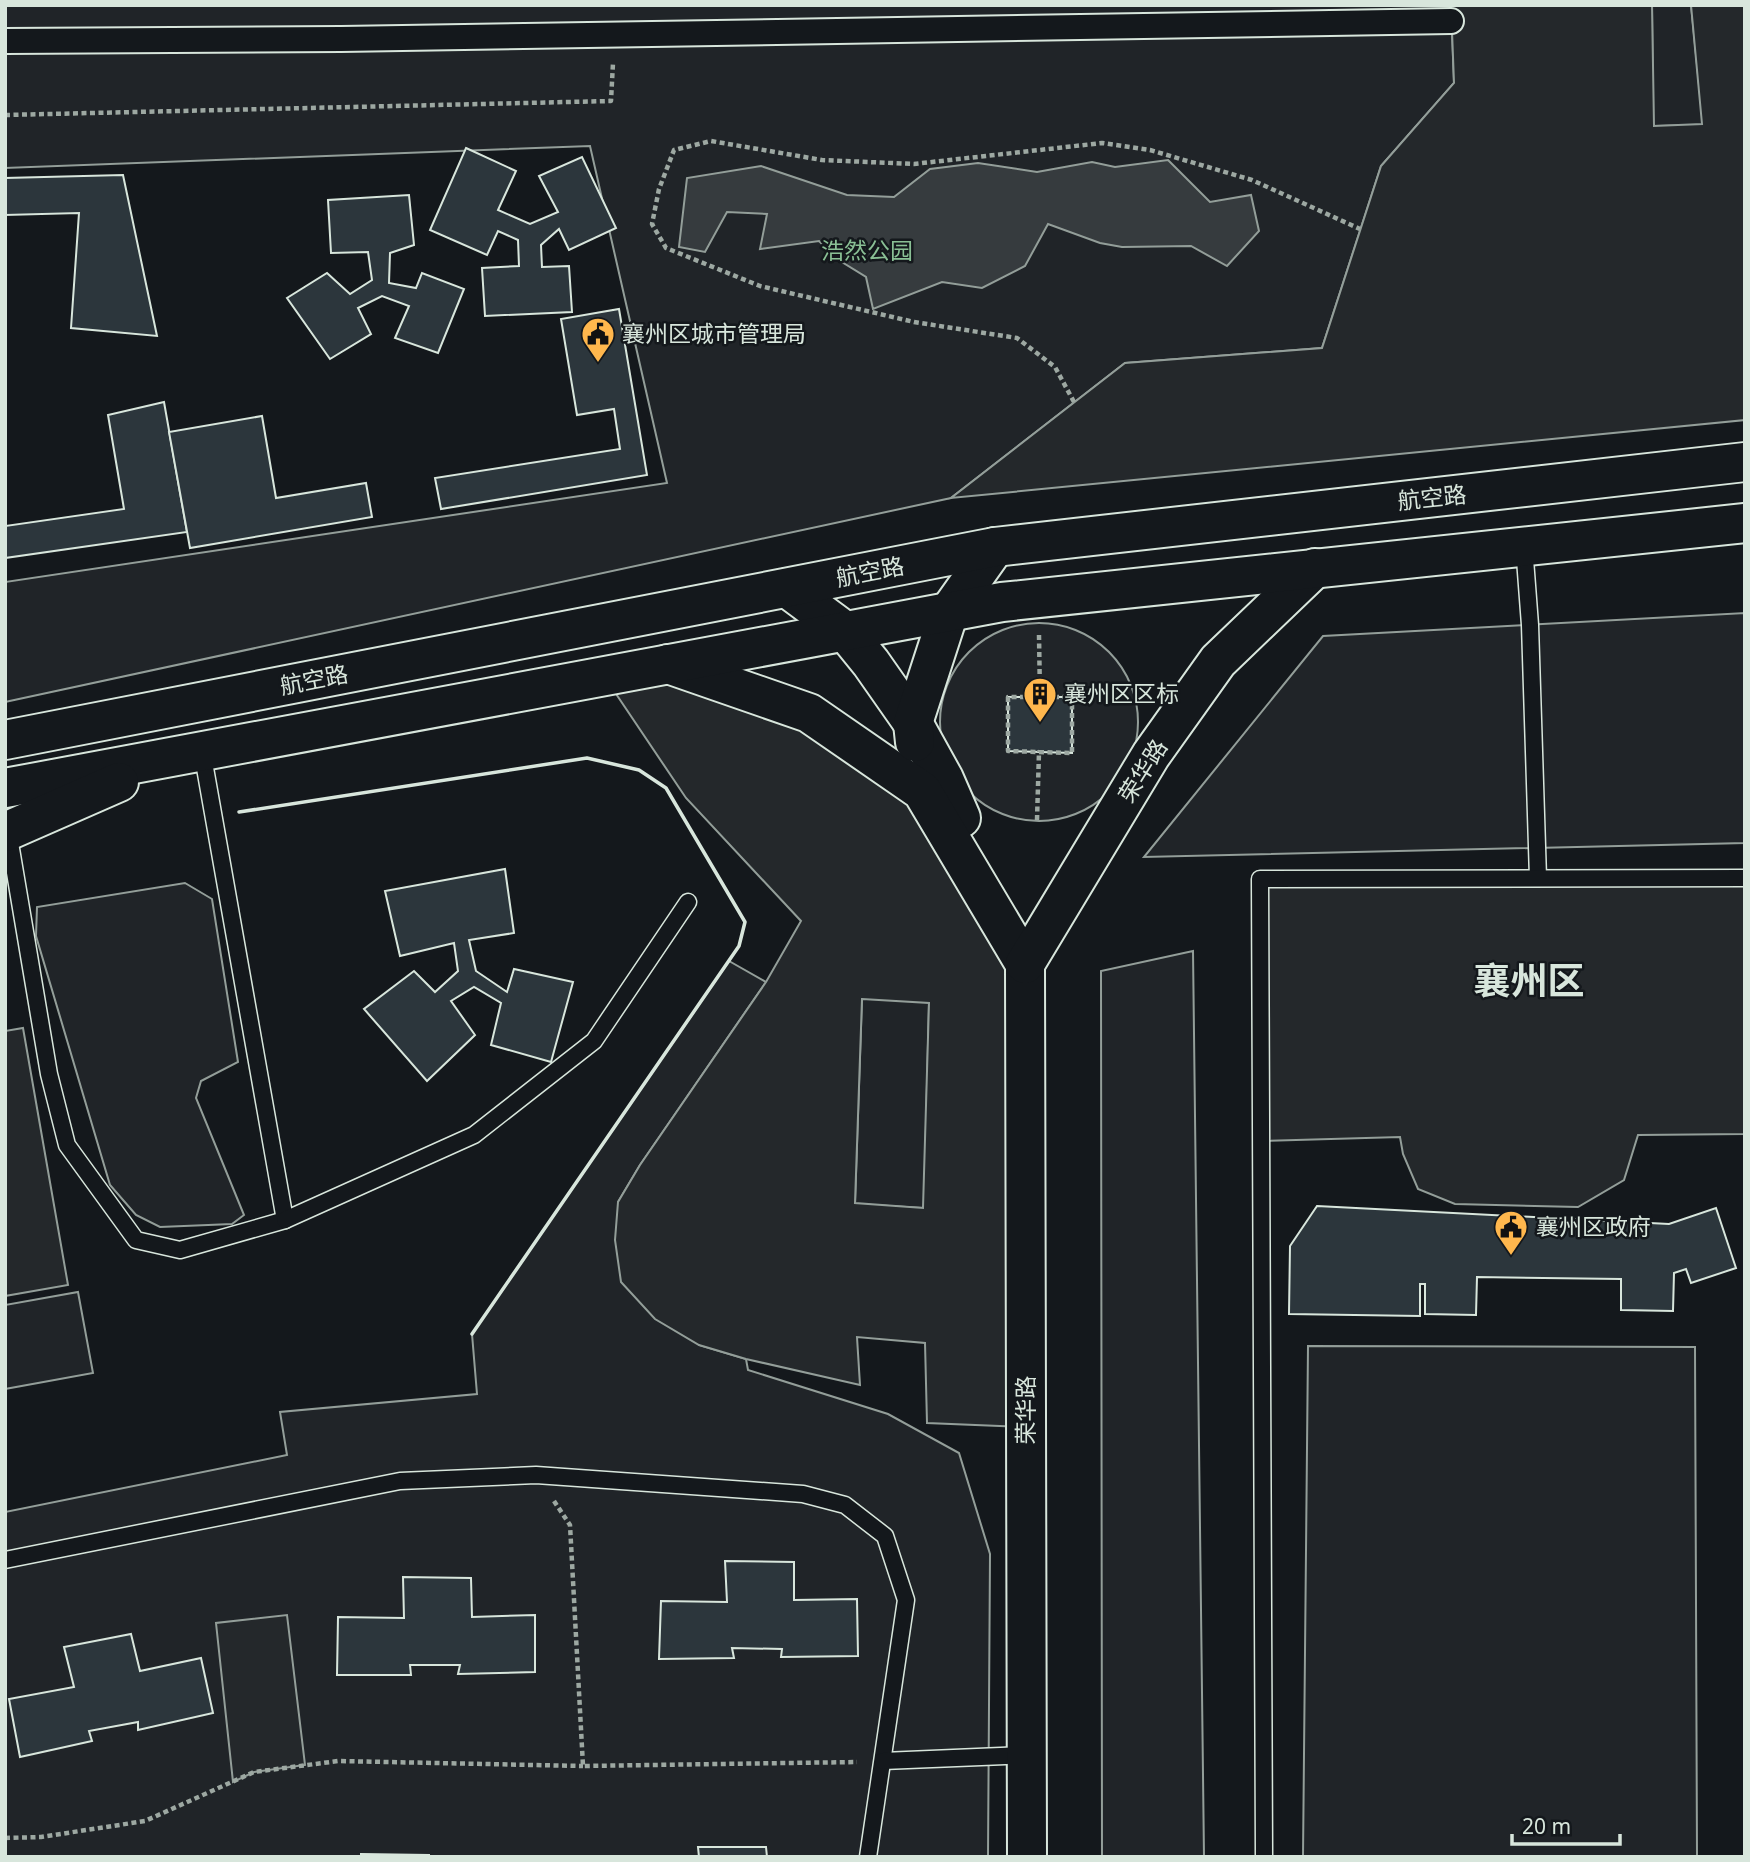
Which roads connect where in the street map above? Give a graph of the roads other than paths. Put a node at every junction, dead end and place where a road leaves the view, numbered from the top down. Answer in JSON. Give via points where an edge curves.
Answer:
{"nodes":[{"id":1,"x":1451,"y":21,"type":"dead end"},
{"id":2,"x":5,"y":41,"type":"edge"},
{"id":3,"x":1745,"y":463,"type":"edge"},
{"id":4,"x":1745,"y":523,"type":"edge"},
{"id":5,"x":1524,"y":546,"type":"junction"},
{"id":6,"x":995,"y":547,"type":"junction"},
{"id":7,"x":1315,"y":568,"type":"junction"},
{"id":8,"x":787,"y":588,"type":"junction"},
{"id":9,"x":949,"y":612,"type":"junction"},
{"id":10,"x":845,"y":631,"type":"junction"},
{"id":11,"x":668,"y":664,"type":"junction"},
{"id":12,"x":913,"y":723,"type":"junction"},
{"id":13,"x":5,"y":740,"type":"edge"},
{"id":14,"x":192,"y":753,"type":"junction"},
{"id":15,"x":5,"y":788,"type":"edge"},
{"id":16,"x":922,"y":791,"type":"junction"},
{"id":17,"x":7,"y":832,"type":"edge"},
{"id":18,"x":1538,"y":878,"type":"junction"},
{"id":19,"x":1745,"y":878,"type":"edge"},
{"id":20,"x":688,"y":902,"type":"dead end"},
{"id":21,"x":1025,"y":964,"type":"junction"},
{"id":22,"x":285,"y":1220,"type":"junction"},
{"id":23,"x":5,"y":1560,"type":"edge"},
{"id":24,"x":1027,"y":1755,"type":"junction"},
{"id":25,"x":883,"y":1761,"type":"junction"},
{"id":26,"x":868,"y":1857,"type":"edge"},
{"id":27,"x":1027,"y":1857,"type":"edge"},
{"id":28,"x":1264,"y":1857,"type":"edge"}],
"edges":[{"from":1,"to":2,"type":"street"},
{"from":3,"to":6,"type":"main road","name":"航空路"},
{"from":4,"to":5,"type":"main road"},
{"from":5,"to":7,"type":"main road"},
{"from":5,"to":18,"type":"lane"},
{"from":6,"to":8,"type":"main road","name":"航空路"},
{"from":6,"to":9,"type":"main road"},
{"from":7,"to":9,"type":"main road","via":[[1002,602]]},
{"from":7,"to":21,"type":"main road","name":"荣华路","via":[[1218,662],[1151,755]]},
{"from":8,"to":10,"type":"main road"},
{"from":8,"to":13,"type":"main road","name":"航空路"},
{"from":9,"to":10,"type":"main road"},
{"from":9,"to":12,"type":"main road"},
{"from":10,"to":11,"type":"main road"},
{"from":10,"to":12,"type":"main road"},
{"from":11,"to":14,"type":"main road"},
{"from":11,"to":16,"type":"main road","via":[[809,713]]},
{"from":12,"to":16,"type":"main road"},
{"from":12,"to":21,"type":"main road","via":[[944,779]]},
{"from":14,"to":15,"type":"main road"},
{"from":14,"to":17,"type":"main road"},
{"from":14,"to":22,"type":"lane"},
{"from":16,"to":21,"type":"main road"},
{"from":17,"to":22,"type":"lane","via":[[49,1074],[67,1145],[136,1240],[180,1250]]},
{"from":18,"to":19,"type":"lane"},
{"from":18,"to":28,"type":"lane","via":[[1260,878]]},
{"from":20,"to":22,"type":"lane","via":[[594,1041],[474,1135]]},
{"from":21,"to":24,"type":"main road","name":"荣华路"},
{"from":23,"to":25,"type":"lane","via":[[400,1481],[536,1475],[803,1494],[845,1505],[886,1535],[906,1600]]},
{"from":24,"to":25,"type":"lane"},
{"from":24,"to":27,"type":"main road","name":"荣华路"},
{"from":25,"to":26,"type":"lane"}]}
